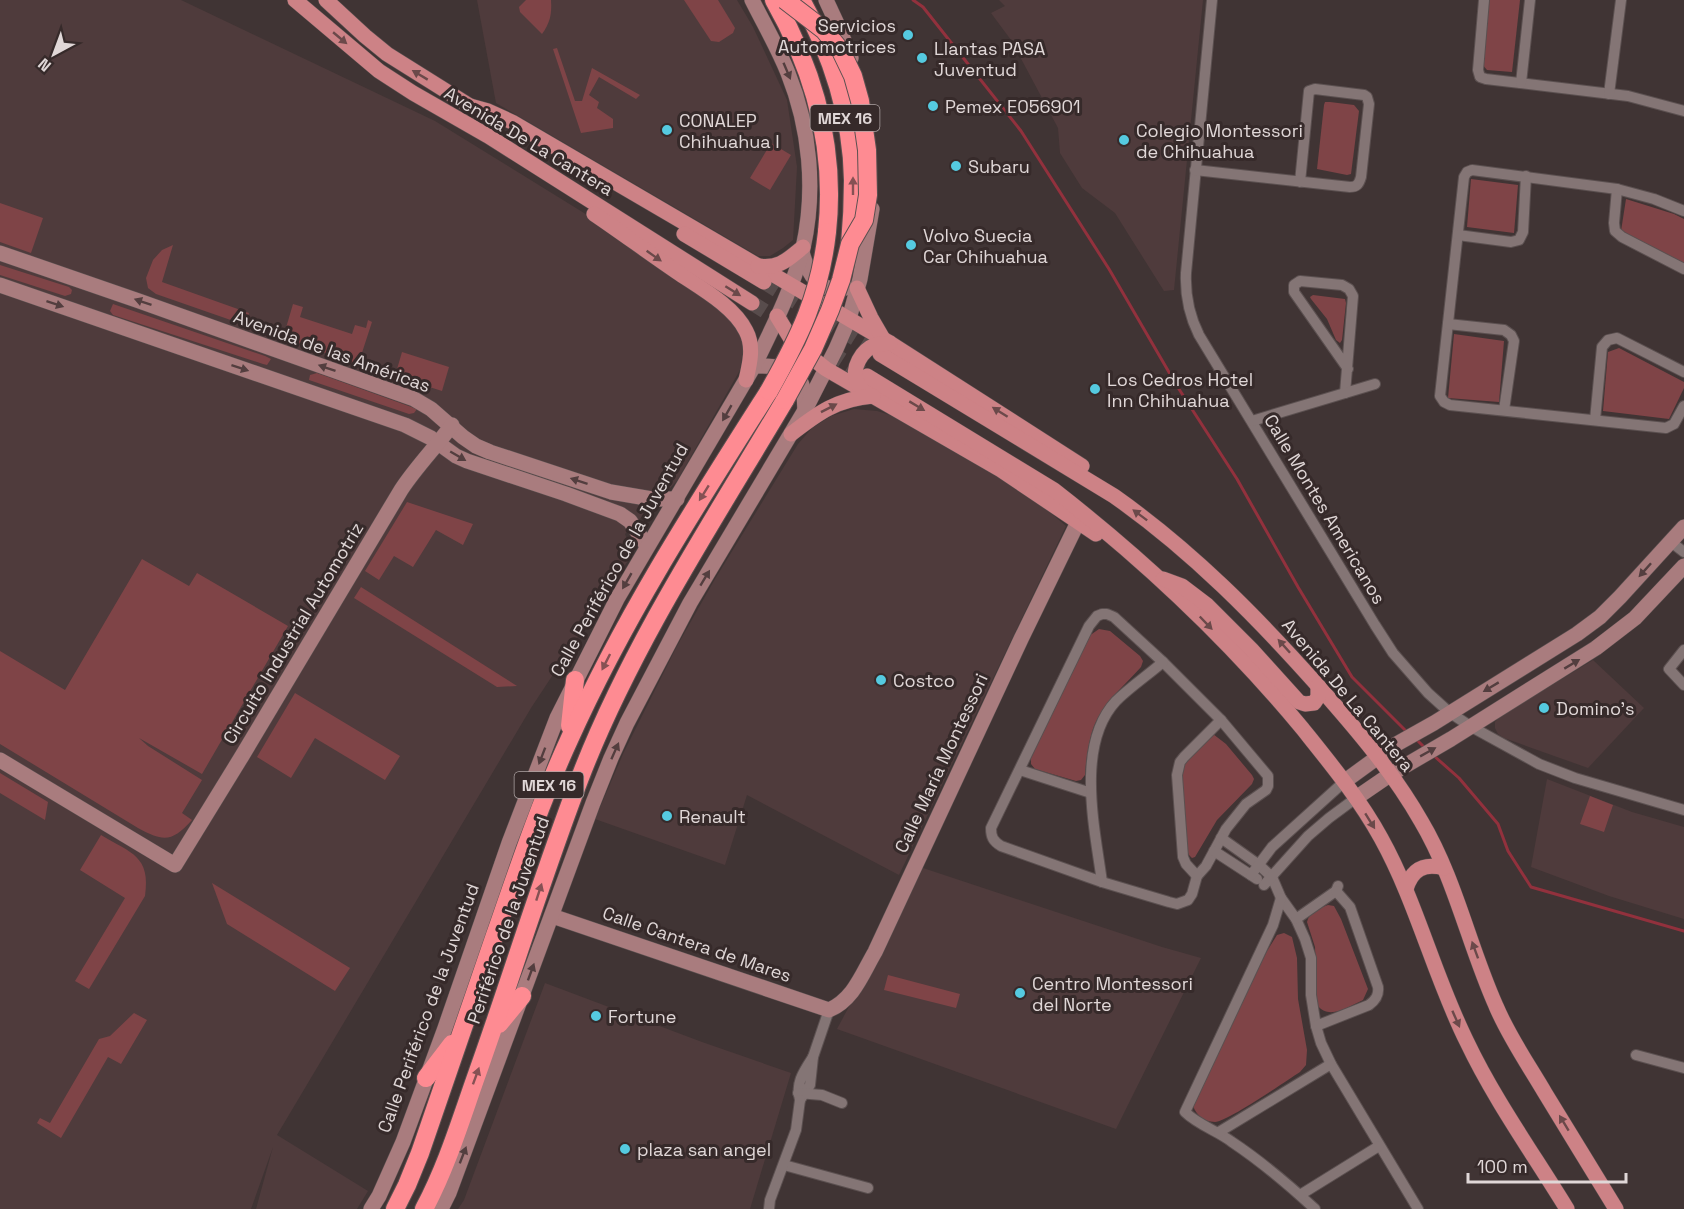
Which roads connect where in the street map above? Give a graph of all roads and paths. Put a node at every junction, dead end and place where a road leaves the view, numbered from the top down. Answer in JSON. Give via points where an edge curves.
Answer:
{"nodes":[{"id":1,"x":295,"y":0,"type":"edge"},
{"id":2,"x":326,"y":0,"type":"edge"},
{"id":3,"x":752,"y":0,"type":"edge"},
{"id":4,"x":774,"y":0,"type":"edge"},
{"id":5,"x":785,"y":0,"type":"edge"},
{"id":6,"x":801,"y":0,"type":"edge"},
{"id":7,"x":826,"y":0,"type":"edge"},
{"id":8,"x":1212,"y":0,"type":"edge"},
{"id":9,"x":1484,"y":0,"type":"edge"},
{"id":10,"x":1530,"y":0,"type":"edge"},
{"id":11,"x":1621,"y":0,"type":"edge"},
{"id":12,"x":1521,"y":83,"type":"junction"},
{"id":13,"x":1610,"y":94,"type":"junction"},
{"id":14,"x":470,"y":105,"type":"junction"},
{"id":15,"x":1684,"y":111,"type":"edge"},
{"id":16,"x":488,"y":136,"type":"junction"},
{"id":17,"x":1194,"y":170,"type":"junction"},
{"id":18,"x":1526,"y":176,"type":"junction"},
{"id":19,"x":1300,"y":182,"type":"junction"},
{"id":20,"x":1617,"y":189,"type":"junction"},
{"id":21,"x":1684,"y":211,"type":"edge"},
{"id":22,"x":1458,"y":236,"type":"junction"},
{"id":23,"x":850,"y":244,"type":"junction"},
{"id":24,"x":802,"y":250,"type":"junction"},
{"id":25,"x":0,"y":253,"type":"edge"},
{"id":26,"x":758,"y":266,"type":"junction"},
{"id":27,"x":1684,"y":269,"type":"edge"},
{"id":28,"x":764,"y":282,"type":"tunnel mouth"},
{"id":29,"x":859,"y":284,"type":"junction"},
{"id":30,"x":0,"y":285,"type":"edge"},
{"id":31,"x":790,"y":285,"type":"junction"},
{"id":32,"x":752,"y":303,"type":"tunnel mouth"},
{"id":33,"x":777,"y":315,"type":"junction"},
{"id":34,"x":849,"y":318,"type":"junction"},
{"id":35,"x":1448,"y":324,"type":"junction"},
{"id":36,"x":884,"y":345,"type":"junction"},
{"id":37,"x":296,"y":357,"type":"junction"},
{"id":38,"x":754,"y":366,"type":"junction"},
{"id":39,"x":826,"y":369,"type":"junction"},
{"id":40,"x":1348,"y":369,"type":"junction"},
{"id":41,"x":1684,"y":372,"type":"edge"},
{"id":42,"x":746,"y":380,"type":"junction"},
{"id":43,"x":287,"y":383,"type":"junction"},
{"id":44,"x":1376,"y":384,"type":"dead end"},
{"id":45,"x":867,"y":387,"type":"junction"},
{"id":46,"x":1345,"y":393,"type":"junction"},
{"id":47,"x":1684,"y":406,"type":"edge"},
{"id":48,"x":805,"y":410,"type":"junction"},
{"id":49,"x":1504,"y":410,"type":"junction"},
{"id":50,"x":1595,"y":420,"type":"junction"},
{"id":51,"x":1252,"y":422,"type":"junction"},
{"id":52,"x":452,"y":425,"type":"junction"},
{"id":53,"x":791,"y":434,"type":"junction"},
{"id":54,"x":439,"y":443,"type":"junction"},
{"id":55,"x":610,"y":492,"type":"junction"},
{"id":56,"x":677,"y":499,"type":"junction"},
{"id":57,"x":606,"y":508,"type":"junction"},
{"id":58,"x":1078,"y":522,"type":"junction"},
{"id":59,"x":1680,"y":533,"type":"edge"},
{"id":60,"x":1112,"y":537,"type":"junction"},
{"id":61,"x":648,"y":546,"type":"junction"},
{"id":62,"x":1684,"y":552,"type":"edge"},
{"id":63,"x":1684,"y":566,"type":"edge"},
{"id":64,"x":1155,"y":576,"type":"junction"},
{"id":65,"x":1684,"y":650,"type":"edge"},
{"id":66,"x":1163,"y":662,"type":"junction"},
{"id":67,"x":574,"y":680,"type":"junction"},
{"id":68,"x":1684,"y":685,"type":"edge"},
{"id":69,"x":1318,"y":686,"type":"junction"},
{"id":70,"x":1449,"y":712,"type":"junction"},
{"id":71,"x":1221,"y":720,"type":"junction"},
{"id":72,"x":1470,"y":726,"type":"junction"},
{"id":73,"x":568,"y":741,"type":"junction"},
{"id":74,"x":1377,"y":756,"type":"junction"},
{"id":75,"x":0,"y":760,"type":"edge"},
{"id":76,"x":1020,"y":770,"type":"junction"},
{"id":77,"x":1391,"y":774,"type":"junction"},
{"id":78,"x":1345,"y":782,"type":"junction"},
{"id":79,"x":1091,"y":794,"type":"junction"},
{"id":80,"x":1356,"y":798,"type":"junction"},
{"id":81,"x":1684,"y":810,"type":"edge"},
{"id":82,"x":1289,"y":830,"type":"junction"},
{"id":83,"x":1221,"y":837,"type":"junction"},
{"id":84,"x":1300,"y":844,"type":"junction"},
{"id":85,"x":1214,"y":851,"type":"junction"},
{"id":86,"x":1259,"y":865,"type":"junction"},
{"id":87,"x":1444,"y":868,"type":"junction"},
{"id":88,"x":1251,"y":875,"type":"junction"},
{"id":89,"x":1197,"y":876,"type":"junction"},
{"id":90,"x":1102,"y":882,"type":"junction"},
{"id":91,"x":1271,"y":883,"type":"junction"},
{"id":92,"x":1406,"y":889,"type":"junction"},
{"id":93,"x":1281,"y":898,"type":"junction"},
{"id":94,"x":552,"y":916,"type":"junction"},
{"id":95,"x":1296,"y":919,"type":"junction"},
{"id":96,"x":522,"y":996,"type":"junction"},
{"id":97,"x":829,"y":1010,"type":"junction"},
{"id":98,"x":1316,"y":1026,"type":"junction"},
{"id":99,"x":462,"y":1030,"type":"junction"},
{"id":100,"x":492,"y":1032,"type":"junction"},
{"id":101,"x":1636,"y":1055,"type":"dead end"},
{"id":102,"x":1331,"y":1064,"type":"junction"},
{"id":103,"x":1684,"y":1068,"type":"edge"},
{"id":104,"x":426,"y":1078,"type":"junction"},
{"id":105,"x":801,"y":1096,"type":"junction"},
{"id":106,"x":842,"y":1103,"type":"dead end"},
{"id":107,"x":1219,"y":1132,"type":"junction"},
{"id":108,"x":1379,"y":1146,"type":"junction"},
{"id":109,"x":784,"y":1165,"type":"junction"},
{"id":110,"x":868,"y":1188,"type":"dead end"},
{"id":111,"x":1300,"y":1195,"type":"junction"},
{"id":112,"x":371,"y":1209,"type":"edge"},
{"id":113,"x":395,"y":1209,"type":"edge"},
{"id":114,"x":424,"y":1209,"type":"edge"},
{"id":115,"x":441,"y":1209,"type":"edge"},
{"id":116,"x":769,"y":1209,"type":"edge"},
{"id":117,"x":1315,"y":1209,"type":"edge"},
{"id":118,"x":1418,"y":1209,"type":"edge"},
{"id":119,"x":1567,"y":1209,"type":"edge"},
{"id":120,"x":1616,"y":1209,"type":"edge"}],
"edges":[{"from":1,"to":16,"type":"main road","name":"Avenida De La Cantera","one_way":true,"via":[[379,70]]},
{"from":14,"to":2,"type":"main road","name":"Avenida De La Cantera","one_way":true,"via":[[387,54]]},
{"from":3,"to":24,"type":"main road","name":"Calle Periférico de la Juventud","one_way":true,"via":[[788,73],[804,127],[810,189]]},
{"from":4,"to":73,"type":"highway","name":"Periférico de la Juventud","number":"MEX 16","one_way":true,"bridge":true,"via":[[803,57],[823,122],[828,155],[830,209],[816,293],[769,391],[643,594]]},
{"from":5,"to":23,"type":"highway","bridge":true,"via":[[824,30],[841,51],[860,100],[868,195],[864,220]]},
{"from":23,"to":6,"type":"highway","number":"MEX 16","one_way":true,"via":[[853,177],[845,116],[825,49]]},
{"from":7,"to":29,"type":"main road","via":[[857,74],[868,124],[873,203]]},
{"from":8,"to":17,"type":"street","name":"Calle Montes Americanos"},
{"from":9,"to":12,"type":"street","via":[[1480,77]]},
{"from":10,"to":12,"type":"street"},
{"from":11,"to":13,"type":"street"},
{"from":12,"to":13,"type":"street"},
{"from":13,"to":15,"type":"street"},
{"from":14,"to":26,"type":"main road","name":"Avenida De La Cantera","via":[[513,122]]},
{"from":14,"to":28,"type":"main road","name":"Avenida De La Cantera"},
{"from":16,"to":32,"type":"main road","name":"Avenida De La Cantera","one_way":true},
{"from":16,"to":42,"type":"main road","one_way":true,"via":[[740,320],[750,345]]},
{"from":17,"to":19,"type":"street"},
{"from":17,"to":51,"type":"street","name":"Calle Montes Americanos","via":[[1185,287],[1189,309],[1199,335]]},
{"from":18,"to":20,"type":"street"},
{"from":18,"to":22,"type":"street","via":[[1467,172]]},
{"from":18,"to":22,"type":"street","via":[[1524,232],[1520,240]]},
{"from":19,"to":19,"type":"street","via":[[1350,187],[1360,182],[1367,97],[1315,88],[1309,91]]},
{"from":20,"to":21,"type":"street"},
{"from":20,"to":27,"type":"street","via":[[1615,231]]},
{"from":22,"to":35,"type":"street"},
{"from":100,"to":23,"type":"highway","name":"Periférico de la Juventud","number":"MEX 16","one_way":true,"bridge":true,"via":[[602,723],[681,575],[813,349],[841,280]]},
{"from":24,"to":26,"type":"main road","via":[[779,265]]},
{"from":24,"to":29,"type":"main road","via":[[806,267],[825,287],[837,290]]},
{"from":24,"to":31,"type":"main road","name":"Calle Periférico de la Juventud"},
{"from":37,"to":25,"type":"main road","name":"Avenida de las Américas","one_way":true},
{"from":26,"to":31,"type":"main road","name":"Avenida De La Cantera"},
{"from":29,"to":34,"type":"main road"},
{"from":29,"to":36,"type":"main road"},
{"from":30,"to":43,"type":"main road","one_way":true},
{"from":31,"to":33,"type":"main road","name":"Calle Periférico de la Juventud"},
{"from":31,"to":34,"type":"main road","name":"Avenida De La Cantera"},
{"from":33,"to":38,"type":"main road","name":"Calle Periférico de la Juventud"},
{"from":33,"to":39,"type":"main road","via":[[791,339]]},
{"from":34,"to":36,"type":"main road","name":"Avenida De La Cantera"},
{"from":34,"to":39,"type":"main road"},
{"from":35,"to":49,"type":"street","via":[[1441,399],[1450,405]]},
{"from":35,"to":49,"type":"street","via":[[1504,330],[1511,335],[1514,341]]},
{"from":36,"to":45,"type":"main road","via":[[874,346],[858,362],[856,381]]},
{"from":69,"to":36,"type":"main road","name":"Avenida De La Cantera","one_way":true,"via":[[1201,564],[1090,473],[1061,451]]},
{"from":37,"to":43,"type":"main road"},
{"from":52,"to":37,"type":"main road","name":"Avenida de las Américas","one_way":true,"via":[[414,399]]},
{"from":38,"to":42,"type":"main road","name":"Calle Periférico de la Juventud"},
{"from":38,"to":48,"type":"main road","via":[[775,366],[796,376],[802,384]]},
{"from":39,"to":45,"type":"main road"},
{"from":39,"to":48,"type":"main road"},
{"from":40,"to":40,"type":"street","via":[[1352,292],[1342,285],[1296,282],[1294,292]]},
{"from":40,"to":46,"type":"street"},
{"from":41,"to":50,"type":"street","via":[[1617,338],[1608,340],[1602,347]]},
{"from":42,"to":56,"type":"main road","name":"Calle Periférico de la Juventud","one_way":true},
{"from":43,"to":54,"type":"main road","via":[[405,425]]},
{"from":44,"to":46,"type":"street"},
{"from":53,"to":45,"type":"main road","one_way":true,"via":[[830,406]]},
{"from":45,"to":58,"type":"main road"},
{"from":45,"to":60,"type":"main road","one_way":true,"via":[[1054,490]]},
{"from":46,"to":51,"type":"street"},
{"from":47,"to":50,"type":"street","via":[[1674,424],[1666,428]]},
{"from":48,"to":53,"type":"main road"},
{"from":49,"to":50,"type":"street"},
{"from":51,"to":70,"type":"street","name":"Calle Montes Americanos","via":[[1393,653]]},
{"from":52,"to":54,"type":"main road","name":"Circuito Industrial Automotriz"},
{"from":55,"to":52,"type":"main road","name":"Avenida de las Américas","one_way":true,"via":[[490,452],[469,441]]},
{"from":94,"to":53,"type":"main road","one_way":true,"via":[[627,723],[690,603]]},
{"from":54,"to":57,"type":"main road","one_way":true,"via":[[467,461]]},
{"from":54,"to":75,"type":"main road","name":"Circuito Industrial Automotriz","via":[[401,490],[175,865]]},
{"from":55,"to":56,"type":"main road","name":"Avenida de las Américas"},
{"from":55,"to":57,"type":"main road"},
{"from":56,"to":61,"type":"main road","name":"Calle Periférico de la Juventud"},
{"from":57,"to":61,"type":"main road","via":[[630,521]]},
{"from":58,"to":60,"type":"main road","via":[[1103,537]]},
{"from":58,"to":97,"type":"main road","name":"Calle María Montessori","via":[[875,952],[854,990]]},
{"from":59,"to":62,"type":"street"},
{"from":59,"to":70,"type":"main road","one_way":true,"via":[[1600,617]]},
{"from":60,"to":64,"type":"main road"},
{"from":61,"to":67,"type":"main road","name":"Calle Periférico de la Juventud","one_way":true},
{"from":72,"to":63,"type":"main road","one_way":true,"via":[[1596,648],[1635,618]]},
{"from":64,"to":69,"type":"main road","via":[[1182,586],[1207,605],[1299,702],[1314,703]]},
{"from":64,"to":78,"type":"main road","one_way":true,"via":[[1273,694]]},
{"from":65,"to":68,"type":"street","via":[[1669,669]]},
{"from":66,"to":71,"type":"street"},
{"from":66,"to":76,"type":"street","via":[[1114,617],[1096,616]]},
{"from":66,"to":79,"type":"street","via":[[1108,713],[1093,754]]},
{"from":67,"to":73,"type":"highway"},
{"from":67,"to":104,"type":"main road","name":"Calle Periférico de la Juventud","one_way":true,"via":[[516,823]]},
{"from":69,"to":74,"type":"main road","name":"Avenida De La Cantera"},
{"from":70,"to":72,"type":"street","name":"Calle Montes Americanos"},
{"from":70,"to":74,"type":"main road"},
{"from":71,"to":83,"type":"street","via":[[1269,781],[1266,790],[1246,804]]},
{"from":71,"to":89,"type":"street","via":[[1184,757],[1177,776],[1183,857]]},
{"from":77,"to":72,"type":"main road","one_way":true},
{"from":72,"to":81,"type":"street","name":"Calle Montes Americanos","via":[[1539,764]]},
{"from":73,"to":99,"type":"highway","name":"Periférico de la Juventud","number":"MEX 16","via":[[531,831]]},
{"from":74,"to":77,"type":"main road","name":"Avenida De La Cantera"},
{"from":74,"to":78,"type":"main road"},
{"from":76,"to":79,"type":"street"},
{"from":76,"to":90,"type":"street","via":[[991,828],[996,843]]},
{"from":77,"to":80,"type":"main road"},
{"from":77,"to":87,"type":"main road","name":"Avenida De La Cantera","via":[[1423,823]]},
{"from":78,"to":80,"type":"main road"},
{"from":78,"to":82,"type":"street"},
{"from":79,"to":90,"type":"street"},
{"from":80,"to":84,"type":"street"},
{"from":80,"to":92,"type":"main road","one_way":true},
{"from":82,"to":84,"type":"street"},
{"from":82,"to":86,"type":"street"},
{"from":83,"to":85,"type":"street"},
{"from":83,"to":86,"type":"street"},
{"from":84,"to":91,"type":"street"},
{"from":85,"to":88,"type":"street"},
{"from":85,"to":89,"type":"street"},
{"from":86,"to":88,"type":"street"},
{"from":86,"to":91,"type":"street"},
{"from":87,"to":92,"type":"main road","via":[[1424,867],[1409,880]]},
{"from":120,"to":87,"type":"main road","name":"Avenida De La Cantera","one_way":true,"via":[[1504,1024]]},
{"from":88,"to":91,"type":"street"},
{"from":89,"to":90,"type":"street","via":[[1188,900],[1177,904]]},
{"from":91,"to":93,"type":"street"},
{"from":92,"to":119,"type":"main road","one_way":true,"via":[[1467,1044]]},
{"from":93,"to":95,"type":"street"},
{"from":93,"to":107,"type":"street","via":[[1270,931],[1185,1112]]},
{"from":96,"to":94,"type":"main road","one_way":true},
{"from":94,"to":97,"type":"main road","name":"Calle Cantera de Mares"},
{"from":95,"to":98,"type":"street","via":[[1311,957]]},
{"from":95,"to":98,"type":"street","via":[[1337,889],[1350,907],[1379,992],[1369,1005]]},
{"from":96,"to":100,"type":"highway"},
{"from":115,"to":96,"type":"main road","one_way":true},
{"from":97,"to":105,"type":"street","via":[[813,1057],[810,1085]]},
{"from":98,"to":102,"type":"street"},
{"from":99,"to":104,"type":"highway"},
{"from":99,"to":113,"type":"highway","name":"Periférico de la Juventud","number":"MEX 16","via":[[420,1154]]},
{"from":114,"to":100,"type":"highway","name":"Periférico de la Juventud","number":"MEX 16","one_way":true,"via":[[442,1172]]},
{"from":101,"to":103,"type":"street"},
{"from":102,"to":107,"type":"street"},
{"from":102,"to":108,"type":"street"},
{"from":104,"to":112,"type":"main road","name":"Calle Periférico de la Juventud","via":[[403,1142]]},
{"from":105,"to":106,"type":"street","via":[[822,1095]]},
{"from":105,"to":109,"type":"street","via":[[796,1130]]},
{"from":107,"to":111,"type":"street"},
{"from":108,"to":111,"type":"street"},
{"from":108,"to":118,"type":"street"},
{"from":109,"to":110,"type":"street"},
{"from":109,"to":116,"type":"street"},
{"from":111,"to":117,"type":"street"}]}
